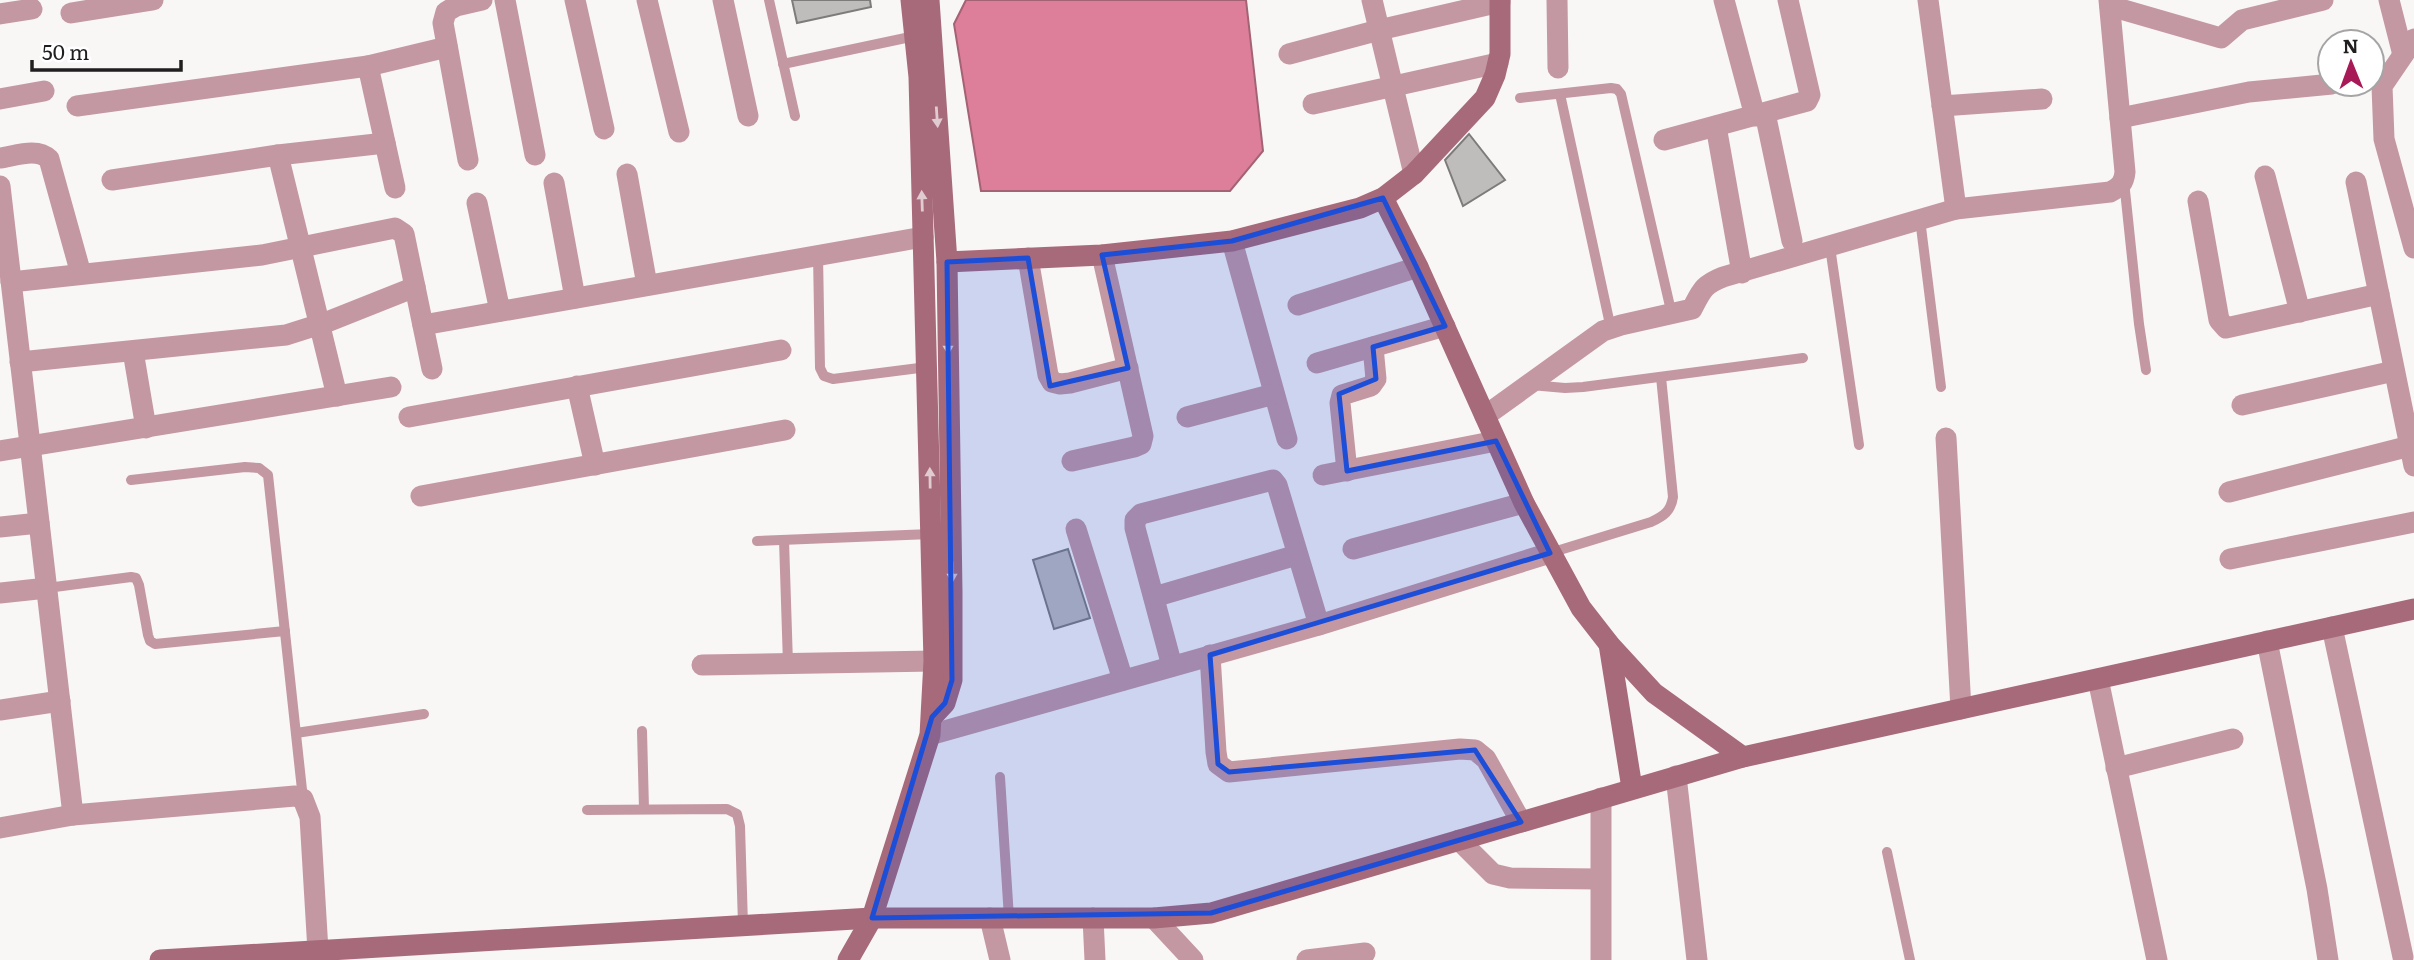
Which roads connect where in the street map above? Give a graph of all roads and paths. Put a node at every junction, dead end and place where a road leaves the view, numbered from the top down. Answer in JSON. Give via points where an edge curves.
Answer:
{"nodes":[{"id":1,"x":153,"y":0,"type":"edge"},
{"id":2,"x":482,"y":0,"type":"edge"},
{"id":3,"x":505,"y":0,"type":"edge"},
{"id":4,"x":575,"y":0,"type":"edge"},
{"id":5,"x":648,"y":0,"type":"edge"},
{"id":6,"x":723,"y":0,"type":"edge"},
{"id":7,"x":769,"y":0,"type":"edge"},
{"id":8,"x":911,"y":0,"type":"edge"},
{"id":9,"x":929,"y":0,"type":"edge"},
{"id":10,"x":1372,"y":0,"type":"edge"},
{"id":11,"x":1557,"y":0,"type":"edge"},
{"id":12,"x":1724,"y":0,"type":"edge"},
{"id":13,"x":1788,"y":0,"type":"edge"},
{"id":14,"x":1928,"y":0,"type":"edge"},
{"id":15,"x":2323,"y":0,"type":"edge"},
{"id":16,"x":2389,"y":0,"type":"edge"},
{"id":17,"x":1500,"y":1,"type":"edge"},
{"id":18,"x":2109,"y":3,"type":"edge"},
{"id":19,"x":32,"y":9,"type":"dead end"},
{"id":20,"x":71,"y":13,"type":"dead end"},
{"id":21,"x":0,"y":14,"type":"edge"},
{"id":22,"x":1379,"y":30,"type":"junction"},
{"id":23,"x":915,"y":36,"type":"junction"},
{"id":24,"x":447,"y":47,"type":"junction"},
{"id":25,"x":2408,"y":47,"type":"edge"},
{"id":26,"x":1289,"y":54,"type":"dead end"},
{"id":27,"x":1498,"y":63,"type":"junction"},
{"id":28,"x":783,"y":64,"type":"junction"},
{"id":29,"x":368,"y":66,"type":"junction"},
{"id":30,"x":1558,"y":68,"type":"dead end"},
{"id":31,"x":2386,"y":72,"type":"edge"},
{"id":32,"x":1393,"y":86,"type":"junction"},
{"id":33,"x":2316,"y":86,"type":"edge"},
{"id":34,"x":44,"y":91,"type":"dead end"},
{"id":35,"x":1560,"y":94,"type":"junction"},
{"id":36,"x":1520,"y":98,"type":"dead end"},
{"id":37,"x":2382,"y":98,"type":"edge"},
{"id":38,"x":0,"y":99,"type":"edge"},
{"id":39,"x":2042,"y":99,"type":"dead end"},
{"id":40,"x":1313,"y":104,"type":"dead end"},
{"id":41,"x":77,"y":106,"type":"dead end"},
{"id":42,"x":1942,"y":106,"type":"junction"},
{"id":43,"x":1760,"y":114,"type":"junction"},
{"id":44,"x":748,"y":116,"type":"dead end"},
{"id":45,"x":795,"y":116,"type":"dead end"},
{"id":46,"x":2120,"y":118,"type":"junction"},
{"id":47,"x":1716,"y":126,"type":"junction"},
{"id":48,"x":604,"y":129,"type":"dead end"},
{"id":49,"x":679,"y":132,"type":"dead end"},
{"id":50,"x":1664,"y":140,"type":"dead end"},
{"id":51,"x":385,"y":143,"type":"junction"},
{"id":52,"x":278,"y":155,"type":"junction"},
{"id":53,"x":535,"y":155,"type":"dead end"},
{"id":54,"x":0,"y":158,"type":"edge"},
{"id":55,"x":468,"y":160,"type":"dead end"},
{"id":56,"x":627,"y":174,"type":"dead end"},
{"id":57,"x":1414,"y":174,"type":"junction"},
{"id":58,"x":2265,"y":176,"type":"dead end"},
{"id":59,"x":112,"y":180,"type":"dead end"},
{"id":60,"x":2124,"y":181,"type":"junction"},
{"id":61,"x":2356,"y":182,"type":"dead end"},
{"id":62,"x":554,"y":183,"type":"dead end"},
{"id":63,"x":0,"y":186,"type":"edge"},
{"id":64,"x":395,"y":188,"type":"dead end"},
{"id":65,"x":1383,"y":198,"type":"junction"},
{"id":66,"x":2198,"y":201,"type":"dead end"},
{"id":67,"x":477,"y":203,"type":"dead end"},
{"id":68,"x":1956,"y":209,"type":"junction"},
{"id":69,"x":1920,"y":219,"type":"junction"},
{"id":70,"x":923,"y":237,"type":"junction"},
{"id":71,"x":1232,"y":241,"type":"junction"},
{"id":72,"x":1792,"y":241,"type":"dead end"},
{"id":73,"x":1830,"y":247,"type":"junction"},
{"id":74,"x":300,"y":248,"type":"junction"},
{"id":75,"x":2414,"y":248,"type":"edge"},
{"id":76,"x":818,"y":255,"type":"junction"},
{"id":77,"x":1102,"y":255,"type":"junction"},
{"id":78,"x":1028,"y":258,"type":"junction"},
{"id":79,"x":947,"y":262,"type":"junction"},
{"id":80,"x":1418,"y":267,"type":"junction"},
{"id":81,"x":1742,"y":273,"type":"junction"},
{"id":82,"x":80,"y":274,"type":"junction"},
{"id":83,"x":11,"y":282,"type":"junction"},
{"id":84,"x":647,"y":285,"type":"junction"},
{"id":85,"x":415,"y":287,"type":"junction"},
{"id":86,"x":2379,"y":294,"type":"junction"},
{"id":87,"x":575,"y":298,"type":"junction"},
{"id":88,"x":1298,"y":305,"type":"dead end"},
{"id":89,"x":500,"y":311,"type":"junction"},
{"id":90,"x":2300,"y":312,"type":"junction"},
{"id":91,"x":1672,"y":315,"type":"junction"},
{"id":92,"x":318,"y":324,"type":"junction"},
{"id":93,"x":423,"y":326,"type":"junction"},
{"id":94,"x":1445,"y":326,"type":"junction"},
{"id":95,"x":1611,"y":329,"type":"junction"},
{"id":96,"x":1373,"y":347,"type":"junction"},
{"id":97,"x":781,"y":350,"type":"dead end"},
{"id":98,"x":133,"y":351,"type":"junction"},
{"id":99,"x":1803,"y":358,"type":"dead end"},
{"id":100,"x":20,"y":362,"type":"junction"},
{"id":101,"x":1317,"y":363,"type":"dead end"},
{"id":102,"x":927,"y":368,"type":"junction"},
{"id":103,"x":1128,"y":368,"type":"junction"},
{"id":104,"x":432,"y":369,"type":"dead end"},
{"id":105,"x":2146,"y":370,"type":"dead end"},
{"id":106,"x":2394,"y":371,"type":"junction"},
{"id":107,"x":1661,"y":377,"type":"junction"},
{"id":108,"x":1529,"y":385,"type":"junction"},
{"id":109,"x":580,"y":386,"type":"junction"},
{"id":110,"x":391,"y":387,"type":"dead end"},
{"id":111,"x":1941,"y":387,"type":"dead end"},
{"id":112,"x":1274,"y":394,"type":"junction"},
{"id":113,"x":337,"y":396,"type":"junction"},
{"id":114,"x":2242,"y":405,"type":"dead end"},
{"id":115,"x":1485,"y":416,"type":"junction"},
{"id":116,"x":409,"y":417,"type":"dead end"},
{"id":117,"x":1187,"y":417,"type":"dead end"},
{"id":118,"x":146,"y":428,"type":"junction"},
{"id":119,"x":785,"y":430,"type":"dead end"},
{"id":120,"x":1946,"y":438,"type":"dead end"},
{"id":121,"x":1287,"y":439,"type":"dead end"},
{"id":122,"x":1496,"y":441,"type":"junction"},
{"id":123,"x":1859,"y":444,"type":"dead end"},
{"id":124,"x":30,"y":448,"type":"junction"},
{"id":125,"x":0,"y":451,"type":"edge"},
{"id":126,"x":2412,"y":456,"type":"edge"},
{"id":127,"x":1072,"y":461,"type":"dead end"},
{"id":128,"x":595,"y":465,"type":"junction"},
{"id":129,"x":1347,"y":471,"type":"junction"},
{"id":130,"x":1323,"y":475,"type":"dead end"},
{"id":131,"x":131,"y":480,"type":"dead end"},
{"id":132,"x":2229,"y":492,"type":"dead end"},
{"id":133,"x":421,"y":496,"type":"dead end"},
{"id":134,"x":1524,"y":503,"type":"junction"},
{"id":135,"x":2414,"y":522,"type":"edge"},
{"id":136,"x":39,"y":523,"type":"junction"},
{"id":137,"x":0,"y":527,"type":"edge"},
{"id":138,"x":1076,"y":529,"type":"dead end"},
{"id":139,"x":931,"y":534,"type":"junction"},
{"id":140,"x":784,"y":540,"type":"junction"},
{"id":141,"x":757,"y":541,"type":"dead end"},
{"id":142,"x":1353,"y":549,"type":"dead end"},
{"id":143,"x":1550,"y":553,"type":"junction"},
{"id":144,"x":1297,"y":555,"type":"junction"},
{"id":145,"x":2230,"y":559,"type":"dead end"},
{"id":146,"x":47,"y":588,"type":"junction"},
{"id":147,"x":0,"y":593,"type":"edge"},
{"id":148,"x":1154,"y":597,"type":"junction"},
{"id":149,"x":2414,"y":609,"type":"edge"},
{"id":150,"x":1319,"y":625,"type":"junction"},
{"id":151,"x":2332,"y":627,"type":"junction"},
{"id":152,"x":285,"y":632,"type":"junction"},
{"id":153,"x":2267,"y":641,"type":"junction"},
{"id":154,"x":1609,"y":644,"type":"junction"},
{"id":155,"x":1210,"y":655,"type":"junction"},
{"id":156,"x":934,"y":661,"type":"junction"},
{"id":157,"x":788,"y":664,"type":"junction"},
{"id":158,"x":702,"y":666,"type":"dead end"},
{"id":159,"x":1172,"y":666,"type":"junction"},
{"id":160,"x":2098,"y":679,"type":"junction"},
{"id":161,"x":1123,"y":680,"type":"junction"},
{"id":162,"x":60,"y":701,"type":"junction"},
{"id":163,"x":1,"y":703,"type":"edge"},
{"id":164,"x":1961,"y":709,"type":"junction"},
{"id":165,"x":424,"y":714,"type":"dead end"},
{"id":166,"x":931,"y":726,"type":"junction"},
{"id":167,"x":642,"y":731,"type":"dead end"},
{"id":168,"x":296,"y":733,"type":"junction"},
{"id":169,"x":2233,"y":739,"type":"dead end"},
{"id":170,"x":1743,"y":757,"type":"junction"},
{"id":171,"x":2116,"y":768,"type":"junction"},
{"id":172,"x":1000,"y":776,"type":"dead end"},
{"id":173,"x":1676,"y":776,"type":"junction"},
{"id":174,"x":1632,"y":788,"type":"junction"},
{"id":175,"x":1601,"y":798,"type":"junction"},
{"id":176,"x":303,"y":799,"type":"junction"},
{"id":177,"x":644,"y":809,"type":"junction"},
{"id":178,"x":587,"y":810,"type":"dead end"},
{"id":179,"x":73,"y":815,"type":"junction"},
{"id":180,"x":1521,"y":821,"type":"junction"},
{"id":181,"x":0,"y":828,"type":"edge"},
{"id":182,"x":1459,"y":840,"type":"junction"},
{"id":183,"x":1887,"y":852,"type":"dead end"},
{"id":184,"x":1601,"y":879,"type":"junction"},
{"id":185,"x":872,"y":918,"type":"junction"},
{"id":186,"x":999,"y":918,"type":"junction"},
{"id":187,"x":1093,"y":918,"type":"junction"},
{"id":188,"x":1154,"y":918,"type":"junction"},
{"id":189,"x":743,"y":925,"type":"junction"},
{"id":190,"x":317,"y":951,"type":"junction"},
{"id":191,"x":1365,"y":953,"type":"dead end"},
{"id":192,"x":2402,"y":958,"type":"edge"},
{"id":193,"x":160,"y":960,"type":"edge"},
{"id":194,"x":848,"y":960,"type":"edge"},
{"id":195,"x":1000,"y":960,"type":"edge"},
{"id":196,"x":1095,"y":960,"type":"edge"},
{"id":197,"x":1193,"y":960,"type":"edge"},
{"id":198,"x":1307,"y":960,"type":"edge"},
{"id":199,"x":1601,"y":960,"type":"edge"},
{"id":200,"x":1697,"y":960,"type":"edge"},
{"id":201,"x":1910,"y":960,"type":"edge"},
{"id":202,"x":2157,"y":960,"type":"edge"},
{"id":203,"x":2328,"y":960,"type":"edge"}],
"edges":[{"from":1,"to":20,"type":"street"},
{"from":2,"to":24,"type":"street","via":[[446,12]]},
{"from":3,"to":53,"type":"street"},
{"from":4,"to":48,"type":"street"},
{"from":5,"to":49,"type":"street"},
{"from":6,"to":44,"type":"street"},
{"from":7,"to":28,"type":"lane"},
{"from":8,"to":23,"type":"street"},
{"from":9,"to":79,"type":"street","one_way":true},
{"from":10,"to":22,"type":"street"},
{"from":11,"to":30,"type":"street"},
{"from":12,"to":43,"type":"street"},
{"from":13,"to":43,"type":"street","via":[[1810,94],[1807,101]]},
{"from":14,"to":42,"type":"street"},
{"from":15,"to":18,"type":"street","via":[[2242,20],[2221,38]]},
{"from":16,"to":25,"type":"street"},
{"from":17,"to":22,"type":"street"},
{"from":17,"to":27,"type":"street"},
{"from":18,"to":46,"type":"street"},
{"from":19,"to":21,"type":"street"},
{"from":22,"to":26,"type":"street"},
{"from":22,"to":32,"type":"street"},
{"from":23,"to":28,"type":"lane"},
{"from":70,"to":23,"type":"street","one_way":true},
{"from":24,"to":29,"type":"street"},
{"from":24,"to":55,"type":"street"},
{"from":25,"to":31,"type":"street"},
{"from":27,"to":32,"type":"street"},
{"from":27,"to":57,"type":"street","via":[[1485,98]]},
{"from":28,"to":45,"type":"lane"},
{"from":29,"to":41,"type":"street"},
{"from":29,"to":51,"type":"street"},
{"from":32,"to":40,"type":"street"},
{"from":32,"to":57,"type":"street"},
{"from":33,"to":46,"type":"street","via":[[2249,92]]},
{"from":34,"to":38,"type":"street"},
{"from":35,"to":36,"type":"lane"},
{"from":35,"to":91,"type":"lane","via":[[1611,88],[1621,94]]},
{"from":35,"to":95,"type":"lane"},
{"from":37,"to":75,"type":"street","via":[[2384,139]]},
{"from":39,"to":42,"type":"street"},
{"from":42,"to":68,"type":"street"},
{"from":43,"to":47,"type":"street"},
{"from":43,"to":72,"type":"street"},
{"from":46,"to":60,"type":"street"},
{"from":47,"to":50,"type":"street"},
{"from":47,"to":81,"type":"street"},
{"from":51,"to":52,"type":"street"},
{"from":51,"to":64,"type":"street"},
{"from":52,"to":59,"type":"street"},
{"from":52,"to":74,"type":"street"},
{"from":54,"to":82,"type":"street","via":[[36,152],[49,159]]},
{"from":56,"to":84,"type":"street"},
{"from":57,"to":65,"type":"street"},
{"from":58,"to":90,"type":"street"},
{"from":60,"to":68,"type":"street","via":[[2110,192]]},
{"from":60,"to":105,"type":"lane"},
{"from":61,"to":86,"type":"street"},
{"from":62,"to":87,"type":"street"},
{"from":63,"to":83,"type":"street"},
{"from":65,"to":71,"type":"street"},
{"from":65,"to":80,"type":"street"},
{"from":66,"to":90,"type":"street","via":[[2220,320],[2226,328]]},
{"from":67,"to":89,"type":"street"},
{"from":68,"to":69,"type":"street"},
{"from":69,"to":73,"type":"street"},
{"from":69,"to":111,"type":"lane"},
{"from":70,"to":76,"type":"street"},
{"from":70,"to":102,"type":"street"},
{"from":71,"to":77,"type":"street"},
{"from":71,"to":112,"type":"street"},
{"from":73,"to":81,"type":"street"},
{"from":73,"to":123,"type":"lane"},
{"from":74,"to":82,"type":"street"},
{"from":74,"to":85,"type":"street","via":[[395,228],[404,234]]},
{"from":74,"to":92,"type":"street"},
{"from":76,"to":84,"type":"street"},
{"from":76,"to":102,"type":"lane","via":[[820,368],[824,376],[833,379]]},
{"from":77,"to":78,"type":"street"},
{"from":77,"to":103,"type":"street"},
{"from":78,"to":79,"type":"street"},
{"from":78,"to":103,"type":"street","via":[[1052,382]]},
{"from":79,"to":166,"type":"street","one_way":true,"via":[[952,680]]},
{"from":80,"to":88,"type":"street"},
{"from":80,"to":94,"type":"street"},
{"from":81,"to":91,"type":"street","via":[[1709,282],[1692,309]]},
{"from":82,"to":83,"type":"street"},
{"from":83,"to":100,"type":"street"},
{"from":84,"to":87,"type":"street"},
{"from":85,"to":92,"type":"street"},
{"from":85,"to":93,"type":"street"},
{"from":86,"to":90,"type":"street"},
{"from":86,"to":106,"type":"street"},
{"from":87,"to":89,"type":"street"},
{"from":89,"to":93,"type":"street"},
{"from":91,"to":95,"type":"street"},
{"from":92,"to":98,"type":"street","via":[[261,339]]},
{"from":92,"to":113,"type":"street"},
{"from":93,"to":104,"type":"street"},
{"from":94,"to":96,"type":"street"},
{"from":94,"to":115,"type":"street"},
{"from":95,"to":108,"type":"street"},
{"from":96,"to":101,"type":"street"},
{"from":96,"to":129,"type":"street","via":[[1376,379],[1371,386],[1342,395],[1340,403]]},
{"from":97,"to":109,"type":"street"},
{"from":98,"to":100,"type":"street"},
{"from":98,"to":118,"type":"street"},
{"from":99,"to":107,"type":"lane"},
{"from":100,"to":124,"type":"street"},
{"from":139,"to":102,"type":"street","one_way":true},
{"from":103,"to":127,"type":"street","via":[[1141,444]]},
{"from":106,"to":114,"type":"street"},
{"from":106,"to":126,"type":"street"},
{"from":107,"to":108,"type":"lane","via":[[1565,388]]},
{"from":107,"to":143,"type":"lane","via":[[1671,507],[1651,522]]},
{"from":108,"to":115,"type":"street"},
{"from":109,"to":116,"type":"street"},
{"from":109,"to":128,"type":"street"},
{"from":110,"to":113,"type":"street"},
{"from":112,"to":117,"type":"street"},
{"from":112,"to":121,"type":"street"},
{"from":113,"to":118,"type":"street"},
{"from":115,"to":122,"type":"street"},
{"from":118,"to":124,"type":"street"},
{"from":119,"to":128,"type":"street"},
{"from":120,"to":164,"type":"street"},
{"from":122,"to":129,"type":"street"},
{"from":122,"to":134,"type":"street"},
{"from":124,"to":125,"type":"street"},
{"from":124,"to":136,"type":"street"},
{"from":126,"to":132,"type":"street"},
{"from":128,"to":133,"type":"street"},
{"from":129,"to":130,"type":"street"},
{"from":131,"to":152,"type":"lane","via":[[246,467],[259,468],[268,475]]},
{"from":134,"to":142,"type":"street"},
{"from":134,"to":143,"type":"street"},
{"from":135,"to":145,"type":"street"},
{"from":136,"to":137,"type":"street"},
{"from":136,"to":146,"type":"street"},
{"from":138,"to":161,"type":"street"},
{"from":139,"to":140,"type":"lane"},
{"from":139,"to":156,"type":"street"},
{"from":140,"to":141,"type":"lane"},
{"from":140,"to":157,"type":"lane"},
{"from":143,"to":150,"type":"street"},
{"from":143,"to":154,"type":"street","via":[[1581,608]]},
{"from":144,"to":148,"type":"street"},
{"from":144,"to":148,"type":"street","via":[[1273,480],[1141,514],[1135,528]]},
{"from":144,"to":150,"type":"street"},
{"from":146,"to":147,"type":"street"},
{"from":146,"to":152,"type":"lane","via":[[136,578],[148,635],[155,644]]},
{"from":146,"to":162,"type":"street"},
{"from":148,"to":159,"type":"street"},
{"from":149,"to":151,"type":"street"},
{"from":150,"to":155,"type":"street"},
{"from":151,"to":153,"type":"street"},
{"from":151,"to":192,"type":"street"},
{"from":152,"to":168,"type":"lane"},
{"from":153,"to":160,"type":"street"},
{"from":153,"to":203,"type":"street"},
{"from":154,"to":170,"type":"street","via":[[1654,693]]},
{"from":154,"to":174,"type":"street"},
{"from":155,"to":159,"type":"street"},
{"from":155,"to":180,"type":"street","via":[[1218,764],[1229,772],[1475,750],[1486,759]]},
{"from":156,"to":157,"type":"street"},
{"from":156,"to":166,"type":"street"},
{"from":157,"to":158,"type":"street"},
{"from":159,"to":161,"type":"street"},
{"from":160,"to":164,"type":"street"},
{"from":160,"to":171,"type":"street"},
{"from":161,"to":166,"type":"street"},
{"from":162,"to":163,"type":"street"},
{"from":162,"to":179,"type":"street"},
{"from":164,"to":170,"type":"street"},
{"from":165,"to":168,"type":"lane"},
{"from":166,"to":185,"type":"street"},
{"from":167,"to":177,"type":"lane"},
{"from":168,"to":176,"type":"lane"},
{"from":169,"to":171,"type":"street"},
{"from":170,"to":173,"type":"street"},
{"from":171,"to":202,"type":"street"},
{"from":172,"to":186,"type":"lane"},
{"from":173,"to":174,"type":"street"},
{"from":173,"to":200,"type":"street"},
{"from":174,"to":175,"type":"street"},
{"from":175,"to":180,"type":"street"},
{"from":175,"to":184,"type":"street"},
{"from":176,"to":179,"type":"street","via":[[287,795]]},
{"from":176,"to":190,"type":"street","via":[[310,817]]},
{"from":177,"to":178,"type":"lane"},
{"from":177,"to":189,"type":"lane","via":[[727,808],[737,814]]},
{"from":179,"to":181,"type":"street"},
{"from":180,"to":182,"type":"street"},
{"from":182,"to":184,"type":"street","via":[[1493,874]]},
{"from":182,"to":188,"type":"street","via":[[1211,913]]},
{"from":183,"to":201,"type":"lane"},
{"from":184,"to":199,"type":"street"},
{"from":185,"to":186,"type":"street"},
{"from":185,"to":189,"type":"street"},
{"from":185,"to":194,"type":"street"},
{"from":186,"to":187,"type":"street"},
{"from":186,"to":195,"type":"street"},
{"from":187,"to":188,"type":"street"},
{"from":187,"to":196,"type":"street"},
{"from":188,"to":197,"type":"street"},
{"from":189,"to":190,"type":"street"},
{"from":190,"to":193,"type":"street"},
{"from":191,"to":198,"type":"street"}]}
